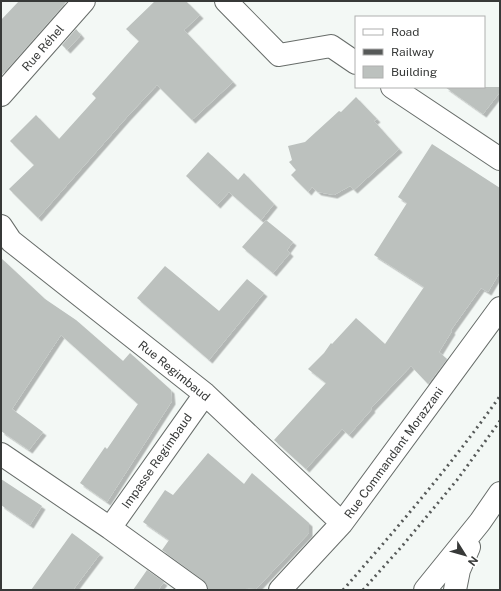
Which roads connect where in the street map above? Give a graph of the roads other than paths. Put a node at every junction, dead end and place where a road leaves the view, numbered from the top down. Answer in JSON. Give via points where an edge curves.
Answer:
{"nodes":[{"id":1,"x":84,"y":1,"type":"edge"},
{"id":2,"x":226,"y":1,"type":"edge"},
{"id":3,"x":355,"y":62,"type":"edge"},
{"id":4,"x":394,"y":88,"type":"edge"},
{"id":5,"x":1,"y":95,"type":"edge"},
{"id":6,"x":500,"y":159,"type":"edge"},
{"id":7,"x":1,"y":226,"type":"edge"},
{"id":8,"x":500,"y":308,"type":"edge"},
{"id":9,"x":205,"y":394,"type":"junction"},
{"id":10,"x":1,"y":454,"type":"edge"},
{"id":11,"x":500,"y":493,"type":"edge"},
{"id":12,"x":480,"y":522,"type":"junction"},
{"id":13,"x":342,"y":523,"type":"junction"},
{"id":14,"x":110,"y":528,"type":"junction"},
{"id":15,"x":196,"y":590,"type":"edge"},
{"id":16,"x":280,"y":590,"type":"edge"},
{"id":17,"x":425,"y":590,"type":"edge"},
{"id":18,"x":455,"y":590,"type":"edge"}],
"edges":[{"from":1,"to":5,"type":"street","name":"Rue Réhel"},
{"from":2,"to":3,"type":"street","via":[[279,56],[331,46]]},
{"from":4,"to":6,"type":"street"},
{"from":7,"to":9,"type":"street","name":"Rue Regimbaud","via":[[11,241]]},
{"from":8,"to":13,"type":"street","name":"Rue Commandant Morazzani"},
{"from":9,"to":13,"type":"street","name":"Rue Regimbaud"},
{"from":9,"to":14,"type":"street","name":"Impasse Regimbaud"},
{"from":10,"to":14,"type":"street"},
{"from":11,"to":12,"type":"street"},
{"from":12,"to":17,"type":"street"},
{"from":12,"to":18,"type":"street","via":[[459,570]]},
{"from":13,"to":16,"type":"street","name":"Rue Commandant Morazzani"},
{"from":14,"to":15,"type":"street"}]}
